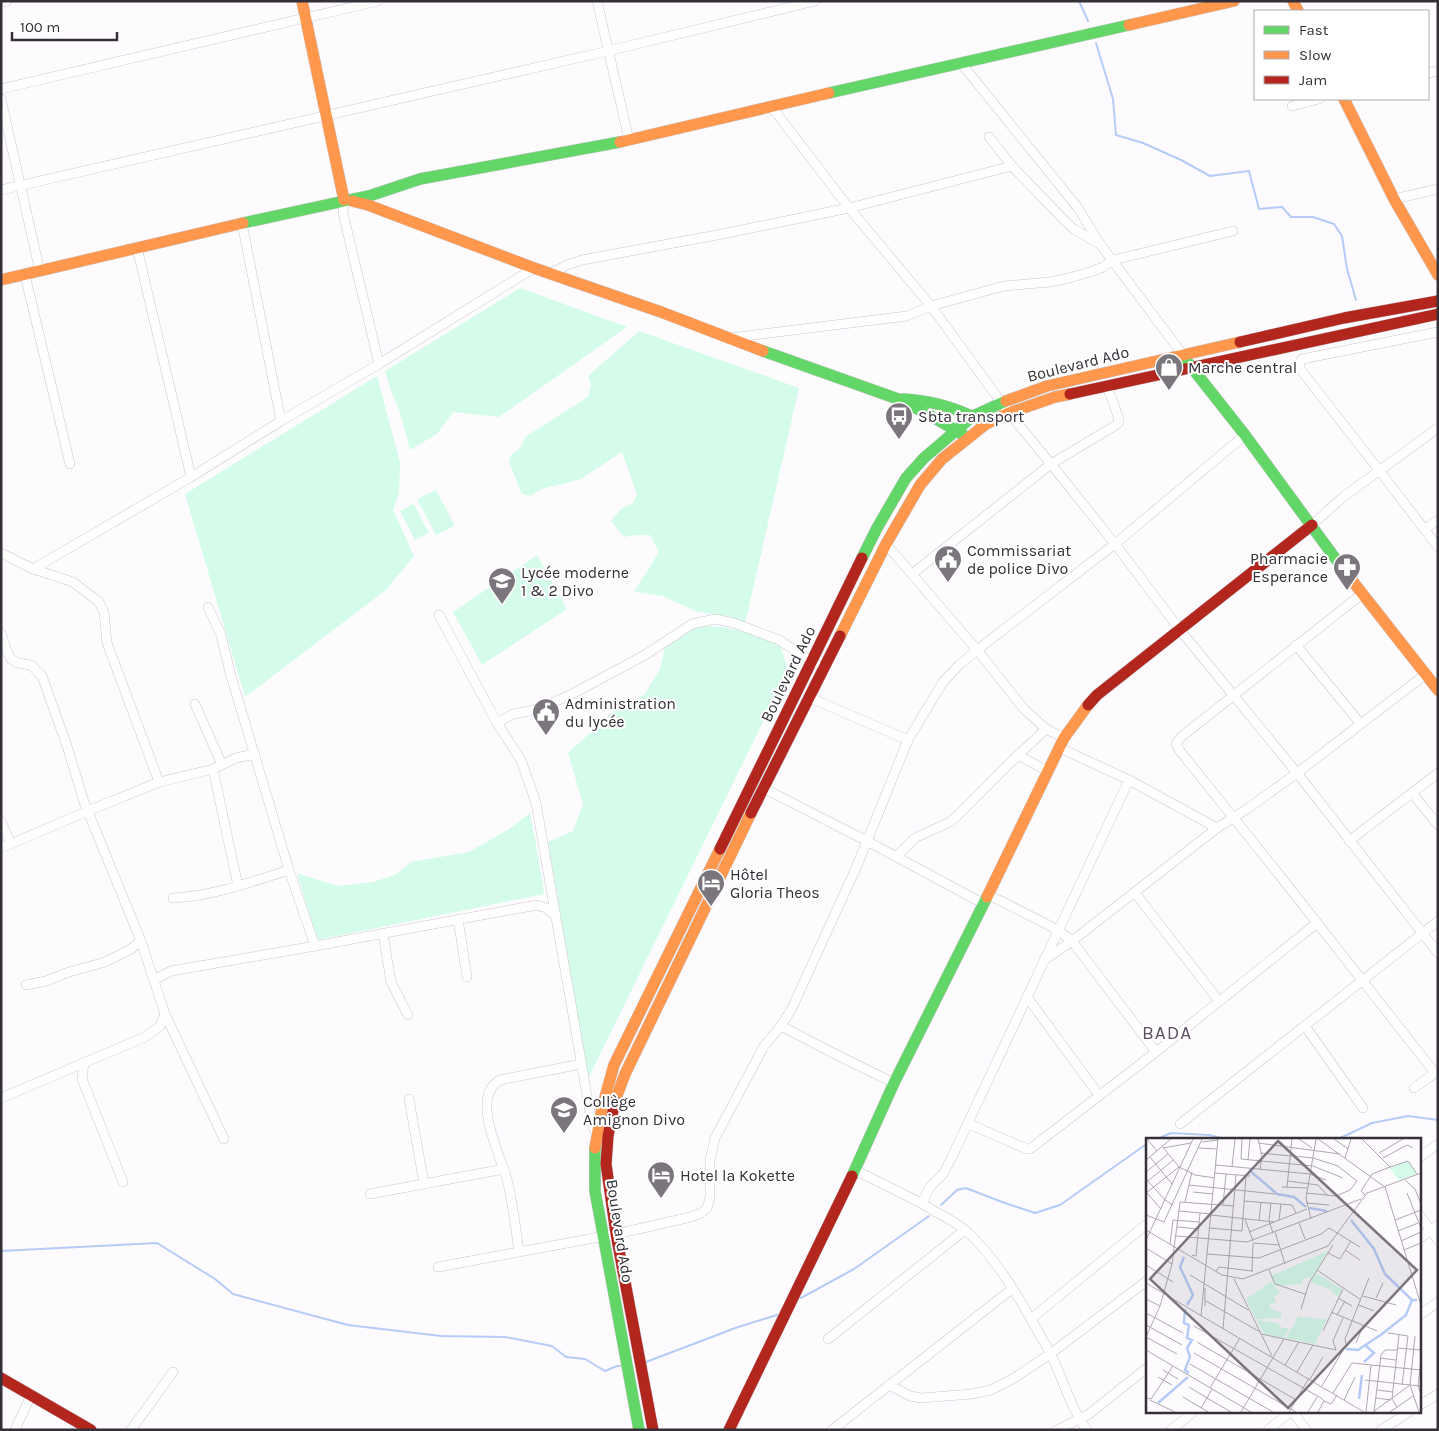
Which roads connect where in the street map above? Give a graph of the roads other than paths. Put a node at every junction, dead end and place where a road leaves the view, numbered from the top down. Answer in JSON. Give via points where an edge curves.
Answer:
{"nodes":[{"id":1,"x":7,"y":1,"type":"edge"},
{"id":2,"x":302,"y":1,"type":"edge"},
{"id":3,"x":378,"y":1,"type":"edge"},
{"id":4,"x":597,"y":1,"type":"edge"},
{"id":5,"x":815,"y":1,"type":"edge"},
{"id":6,"x":1234,"y":1,"type":"edge"},
{"id":7,"x":1,"y":2,"type":"edge"},
{"id":8,"x":306,"y":18,"type":"junction"},
{"id":9,"x":608,"y":51,"type":"junction"},
{"id":10,"x":961,"y":63,"type":"junction"},
{"id":11,"x":1,"y":89,"type":"edge"},
{"id":12,"x":1,"y":99,"type":"edge"},
{"id":13,"x":1315,"y":100,"type":"edge"},
{"id":14,"x":1344,"y":100,"type":"edge"},
{"id":15,"x":771,"y":106,"type":"junction"},
{"id":16,"x":1292,"y":106,"type":"dead end"},
{"id":17,"x":326,"y":115,"type":"junction"},
{"id":18,"x":989,"y":137,"type":"dead end"},
{"id":19,"x":629,"y":140,"type":"junction"},
{"id":20,"x":1012,"y":166,"type":"junction"},
{"id":21,"x":21,"y":186,"type":"junction"},
{"id":22,"x":1438,"y":188,"type":"edge"},
{"id":23,"x":1,"y":190,"type":"edge"},
{"id":24,"x":1394,"y":199,"type":"junction"},
{"id":25,"x":344,"y":200,"type":"junction"},
{"id":26,"x":849,"y":208,"type":"junction"},
{"id":27,"x":242,"y":223,"type":"junction"},
{"id":28,"x":1233,"y":231,"type":"dead end"},
{"id":29,"x":1100,"y":244,"type":"junction"},
{"id":30,"x":137,"y":248,"type":"junction"},
{"id":31,"x":1113,"y":260,"type":"junction"},
{"id":32,"x":534,"y":268,"type":"junction"},
{"id":33,"x":40,"y":272,"type":"junction"},
{"id":34,"x":550,"y":274,"type":"junction"},
{"id":35,"x":25,"y":275,"type":"junction"},
{"id":36,"x":1438,"y":275,"type":"edge"},
{"id":37,"x":1,"y":280,"type":"edge"},
{"id":38,"x":1438,"y":301,"type":"edge"},
{"id":39,"x":931,"y":306,"type":"junction"},
{"id":40,"x":1438,"y":314,"type":"edge"},
{"id":41,"x":1438,"y":332,"type":"edge"},
{"id":42,"x":727,"y":338,"type":"junction"},
{"id":43,"x":1183,"y":355,"type":"junction"},
{"id":44,"x":379,"y":364,"type":"junction"},
{"id":45,"x":1191,"y":367,"type":"junction"},
{"id":46,"x":1107,"y":386,"type":"junction"},
{"id":47,"x":898,"y":399,"type":"junction"},
{"id":48,"x":1001,"y":402,"type":"junction"},
{"id":49,"x":1009,"y":413,"type":"junction"},
{"id":50,"x":973,"y":416,"type":"junction"},
{"id":51,"x":281,"y":421,"type":"junction"},
{"id":52,"x":986,"y":424,"type":"junction"},
{"id":53,"x":1438,"y":428,"type":"edge"},
{"id":54,"x":957,"y":431,"type":"junction"},
{"id":55,"x":1244,"y":435,"type":"junction"},
{"id":56,"x":968,"y":437,"type":"junction"},
{"id":57,"x":70,"y":464,"type":"dead end"},
{"id":58,"x":1052,"y":464,"type":"junction"},
{"id":59,"x":1380,"y":470,"type":"junction"},
{"id":60,"x":191,"y":477,"type":"junction"},
{"id":61,"x":1438,"y":520,"type":"edge"},
{"id":62,"x":1312,"y":525,"type":"junction"},
{"id":63,"x":1425,"y":529,"type":"junction"},
{"id":64,"x":886,"y":544,"type":"junction"},
{"id":65,"x":1115,"y":544,"type":"junction"},
{"id":66,"x":1438,"y":547,"type":"edge"},
{"id":67,"x":1,"y":553,"type":"edge"},
{"id":68,"x":32,"y":569,"type":"junction"},
{"id":69,"x":912,"y":574,"type":"junction"},
{"id":70,"x":1362,"y":594,"type":"junction"},
{"id":71,"x":208,"y":607,"type":"dead end"},
{"id":72,"x":439,"y":615,"type":"dead end"},
{"id":73,"x":1180,"y":630,"type":"junction"},
{"id":74,"x":1,"y":632,"type":"edge"},
{"id":75,"x":1296,"y":645,"type":"junction"},
{"id":76,"x":977,"y":650,"type":"junction"},
{"id":77,"x":812,"y":662,"type":"junction"},
{"id":78,"x":823,"y":668,"type":"junction"},
{"id":79,"x":1433,"y":682,"type":"edge"},
{"id":80,"x":1234,"y":696,"type":"junction"},
{"id":81,"x":808,"y":697,"type":"junction"},
{"id":82,"x":195,"y":704,"type":"dead end"},
{"id":83,"x":497,"y":723,"type":"junction"},
{"id":84,"x":1360,"y":723,"type":"junction"},
{"id":85,"x":1046,"y":729,"type":"junction"},
{"id":86,"x":908,"y":740,"type":"junction"},
{"id":87,"x":1062,"y":743,"type":"junction"},
{"id":88,"x":255,"y":754,"type":"junction"},
{"id":89,"x":1018,"y":755,"type":"junction"},
{"id":90,"x":217,"y":767,"type":"junction"},
{"id":91,"x":1048,"y":772,"type":"junction"},
{"id":92,"x":1297,"y":773,"type":"junction"},
{"id":93,"x":1438,"y":773,"type":"edge"},
{"id":94,"x":1129,"y":780,"type":"junction"},
{"id":95,"x":159,"y":782,"type":"junction"},
{"id":96,"x":763,"y":788,"type":"junction"},
{"id":97,"x":1412,"y":793,"type":"junction"},
{"id":98,"x":88,"y":810,"type":"junction"},
{"id":99,"x":1233,"y":818,"type":"junction"},
{"id":100,"x":1,"y":821,"type":"edge"},
{"id":101,"x":1438,"y":825,"type":"edge"},
{"id":102,"x":1217,"y":828,"type":"junction"},
{"id":103,"x":867,"y":841,"type":"junction"},
{"id":104,"x":1350,"y":841,"type":"junction"},
{"id":105,"x":10,"y":844,"type":"junction"},
{"id":106,"x":1,"y":848,"type":"edge"},
{"id":107,"x":896,"y":857,"type":"junction"},
{"id":108,"x":289,"y":870,"type":"junction"},
{"id":109,"x":238,"y":886,"type":"junction"},
{"id":110,"x":1135,"y":893,"type":"junction"},
{"id":111,"x":173,"y":898,"type":"dead end"},
{"id":112,"x":986,"y":900,"type":"junction"},
{"id":113,"x":555,"y":915,"type":"junction"},
{"id":114,"x":458,"y":919,"type":"junction"},
{"id":115,"x":1438,"y":921,"type":"edge"},
{"id":116,"x":1317,"y":923,"type":"junction"},
{"id":117,"x":1058,"y":930,"type":"junction"},
{"id":118,"x":383,"y":934,"type":"junction"},
{"id":119,"x":1422,"y":934,"type":"junction"},
{"id":120,"x":142,"y":941,"type":"junction"},
{"id":121,"x":1072,"y":941,"type":"junction"},
{"id":122,"x":314,"y":946,"type":"junction"},
{"id":123,"x":1438,"y":953,"type":"edge"},
{"id":124,"x":1044,"y":960,"type":"junction"},
{"id":125,"x":467,"y":977,"type":"dead end"},
{"id":126,"x":154,"y":980,"type":"junction"},
{"id":127,"x":1363,"y":981,"type":"junction"},
{"id":128,"x":26,"y":984,"type":"dead end"},
{"id":129,"x":1027,"y":997,"type":"junction"},
{"id":130,"x":1219,"y":1002,"type":"junction"},
{"id":131,"x":165,"y":1014,"type":"junction"},
{"id":132,"x":408,"y":1015,"type":"dead end"},
{"id":133,"x":782,"y":1026,"type":"junction"},
{"id":134,"x":1305,"y":1026,"type":"junction"},
{"id":135,"x":1156,"y":1052,"type":"junction"},
{"id":136,"x":84,"y":1063,"type":"junction"},
{"id":137,"x":581,"y":1064,"type":"junction"},
{"id":138,"x":1436,"y":1072,"type":"edge"},
{"id":139,"x":894,"y":1083,"type":"junction"},
{"id":140,"x":1414,"y":1088,"type":"dead end"},
{"id":141,"x":1099,"y":1095,"type":"junction"},
{"id":142,"x":1,"y":1098,"type":"edge"},
{"id":143,"x":408,"y":1099,"type":"dead end"},
{"id":144,"x":1364,"y":1108,"type":"dead end"},
{"id":145,"x":969,"y":1124,"type":"junction"},
{"id":146,"x":1180,"y":1124,"type":"dead end"},
{"id":147,"x":597,"y":1136,"type":"junction"},
{"id":148,"x":224,"y":1139,"type":"dead end"},
{"id":149,"x":1438,"y":1144,"type":"edge"},
{"id":150,"x":1422,"y":1156,"type":"edge"},
{"id":151,"x":504,"y":1169,"type":"junction"},
{"id":152,"x":855,"y":1170,"type":"junction"},
{"id":153,"x":122,"y":1182,"type":"dead end"},
{"id":154,"x":424,"y":1184,"type":"junction"},
{"id":155,"x":370,"y":1194,"type":"dead end"},
{"id":156,"x":922,"y":1203,"type":"junction"},
{"id":157,"x":1422,"y":1218,"type":"edge"},
{"id":158,"x":1146,"y":1224,"type":"edge"},
{"id":159,"x":1434,"y":1228,"type":"edge"},
{"id":160,"x":965,"y":1230,"type":"junction"},
{"id":161,"x":616,"y":1234,"type":"junction"},
{"id":162,"x":603,"y":1236,"type":"junction"},
{"id":163,"x":1422,"y":1237,"type":"edge"},
{"id":164,"x":1438,"y":1240,"type":"edge"},
{"id":165,"x":519,"y":1252,"type":"junction"},
{"id":166,"x":438,"y":1266,"type":"dead end"},
{"id":167,"x":1146,"y":1282,"type":"edge"},
{"id":168,"x":1012,"y":1289,"type":"junction"},
{"id":169,"x":1438,"y":1302,"type":"edge"},
{"id":170,"x":1422,"y":1314,"type":"edge"},
{"id":171,"x":1031,"y":1319,"type":"junction"},
{"id":172,"x":828,"y":1339,"type":"dead end"},
{"id":173,"x":1050,"y":1354,"type":"junction"},
{"id":174,"x":1146,"y":1369,"type":"edge"},
{"id":175,"x":173,"y":1372,"type":"dead end"},
{"id":176,"x":1,"y":1378,"type":"edge"},
{"id":177,"x":889,"y":1385,"type":"junction"},
{"id":178,"x":1438,"y":1394,"type":"edge"},
{"id":179,"x":32,"y":1395,"type":"junction"},
{"id":180,"x":1422,"y":1404,"type":"edge"},
{"id":181,"x":1191,"y":1414,"type":"edge"},
{"id":182,"x":1288,"y":1414,"type":"edge"},
{"id":183,"x":1293,"y":1414,"type":"edge"},
{"id":184,"x":1406,"y":1414,"type":"edge"},
{"id":185,"x":1080,"y":1420,"type":"junction"},
{"id":186,"x":15,"y":1430,"type":"edge"},
{"id":187,"x":92,"y":1430,"type":"edge"},
{"id":188,"x":131,"y":1430,"type":"edge"},
{"id":189,"x":639,"y":1430,"type":"edge"},
{"id":190,"x":654,"y":1430,"type":"edge"},
{"id":191,"x":728,"y":1430,"type":"edge"},
{"id":192,"x":832,"y":1430,"type":"edge"},
{"id":193,"x":1057,"y":1430,"type":"edge"},
{"id":194,"x":1087,"y":1430,"type":"edge"},
{"id":195,"x":1171,"y":1430,"type":"edge"},
{"id":196,"x":1268,"y":1430,"type":"edge"},
{"id":197,"x":1306,"y":1430,"type":"edge"},
{"id":198,"x":1381,"y":1430,"type":"edge"}],
"edges":[{"from":1,"to":7,"type":"street"},
{"from":2,"to":8,"type":"street"},
{"from":3,"to":8,"type":"street"},
{"from":4,"to":9,"type":"street"},
{"from":5,"to":9,"type":"street"},
{"from":6,"to":10,"type":"street"},
{"from":8,"to":11,"type":"street"},
{"from":8,"to":17,"type":"street"},
{"from":9,"to":17,"type":"street"},
{"from":9,"to":19,"type":"street"},
{"from":10,"to":15,"type":"street"},
{"from":10,"to":29,"type":"street","via":[[1078,208]]},
{"from":12,"to":21,"type":"street"},
{"from":13,"to":16,"type":"street"},
{"from":14,"to":24,"type":"street"},
{"from":15,"to":19,"type":"street"},
{"from":15,"to":26,"type":"street"},
{"from":17,"to":21,"type":"street"},
{"from":17,"to":25,"type":"street"},
{"from":18,"to":20,"type":"street"},
{"from":19,"to":25,"type":"street","via":[[420,179],[372,195]]},
{"from":20,"to":26,"type":"street"},
{"from":20,"to":29,"type":"street","via":[[1075,230]]},
{"from":21,"to":23,"type":"street"},
{"from":21,"to":33,"type":"street"},
{"from":22,"to":24,"type":"street"},
{"from":24,"to":36,"type":"street"},
{"from":25,"to":27,"type":"street"},
{"from":25,"to":32,"type":"street","via":[[368,205]]},
{"from":25,"to":44,"type":"street","via":[[343,213]]},
{"from":26,"to":34,"type":"street","via":[[582,260]]},
{"from":26,"to":39,"type":"street"},
{"from":27,"to":30,"type":"street"},
{"from":27,"to":51,"type":"street"},
{"from":28,"to":31,"type":"street"},
{"from":29,"to":31,"type":"street"},
{"from":30,"to":33,"type":"street"},
{"from":30,"to":60,"type":"street"},
{"from":31,"to":39,"type":"street","via":[[1103,267],[1069,278],[1004,286]]},
{"from":31,"to":43,"type":"street"},
{"from":32,"to":34,"type":"street"},
{"from":32,"to":44,"type":"street"},
{"from":33,"to":35,"type":"street"},
{"from":34,"to":42,"type":"street"},
{"from":35,"to":37,"type":"street"},
{"from":35,"to":57,"type":"street"},
{"from":38,"to":43,"type":"street","name":"Boulevard Ado","via":[[1344,318]]},
{"from":39,"to":42,"type":"street","via":[[898,318]]},
{"from":39,"to":48,"type":"street"},
{"from":40,"to":45,"type":"street","name":"Boulevard Ado"},
{"from":41,"to":59,"type":"street","via":[[1302,359],[1300,369]]},
{"from":42,"to":47,"type":"street"},
{"from":43,"to":45,"type":"street"},
{"from":43,"to":48,"type":"street","name":"Boulevard Ado","via":[[1047,386]]},
{"from":44,"to":51,"type":"street"},
{"from":45,"to":46,"type":"street","name":"Boulevard Ado"},
{"from":45,"to":55,"type":"street"},
{"from":46,"to":49,"type":"street","name":"Boulevard Ado","via":[[1055,397]]},
{"from":46,"to":58,"type":"street","via":[[1119,422]]},
{"from":47,"to":50,"type":"street","via":[[912,398]]},
{"from":47,"to":54,"type":"street"},
{"from":48,"to":49,"type":"street"},
{"from":48,"to":50,"type":"street","name":"Boulevard Ado"},
{"from":49,"to":52,"type":"street","name":"Boulevard Ado"},
{"from":49,"to":58,"type":"street"},
{"from":50,"to":52,"type":"street"},
{"from":50,"to":54,"type":"street","name":"Boulevard Ado"},
{"from":51,"to":60,"type":"street"},
{"from":52,"to":56,"type":"street","name":"Boulevard Ado"},
{"from":53,"to":59,"type":"street"},
{"from":54,"to":56,"type":"street"},
{"from":54,"to":77,"type":"street","name":"Boulevard Ado","via":[[924,458],[906,478]]},
{"from":55,"to":62,"type":"street"},
{"from":55,"to":65,"type":"street"},
{"from":56,"to":64,"type":"street","name":"Boulevard Ado","via":[[924,478]]},
{"from":58,"to":65,"type":"street"},
{"from":58,"to":69,"type":"street"},
{"from":59,"to":62,"type":"street"},
{"from":59,"to":63,"type":"street"},
{"from":60,"to":68,"type":"street"},
{"from":61,"to":63,"type":"street"},
{"from":62,"to":70,"type":"street"},
{"from":62,"to":73,"type":"street"},
{"from":63,"to":66,"type":"street"},
{"from":64,"to":69,"type":"street"},
{"from":64,"to":78,"type":"street","name":"Boulevard Ado"},
{"from":65,"to":73,"type":"street"},
{"from":65,"to":76,"type":"street"},
{"from":67,"to":68,"type":"street"},
{"from":68,"to":95,"type":"street","via":[[73,582],[100,602],[104,612],[106,643]]},
{"from":69,"to":76,"type":"street"},
{"from":70,"to":75,"type":"street"},
{"from":70,"to":79,"type":"street"},
{"from":71,"to":88,"type":"street","via":[[221,635]]},
{"from":72,"to":83,"type":"street"},
{"from":73,"to":80,"type":"street"},
{"from":73,"to":87,"type":"street","via":[[1097,695]]},
{"from":74,"to":98,"type":"street","via":[[11,659],[31,665],[42,676]]},
{"from":75,"to":80,"type":"street"},
{"from":75,"to":84,"type":"street"},
{"from":76,"to":85,"type":"street","via":[[1024,709]]},
{"from":76,"to":86,"type":"street","via":[[943,682]]},
{"from":77,"to":78,"type":"street"},
{"from":77,"to":83,"type":"street","via":[[779,640],[715,619],[692,624],[645,655],[574,693],[530,711],[513,714]]},
{"from":77,"to":147,"type":"street","name":"Boulevard Ado","via":[[614,1065],[600,1110]]},
{"from":78,"to":81,"type":"street","name":"Boulevard Ado"},
{"from":79,"to":84,"type":"street"},
{"from":80,"to":92,"type":"street"},
{"from":80,"to":99,"type":"street","via":[[1176,744]]},
{"from":81,"to":86,"type":"street"},
{"from":81,"to":96,"type":"street","name":"Boulevard Ado"},
{"from":82,"to":90,"type":"street"},
{"from":83,"to":113,"type":"street","via":[[520,760],[536,803]]},
{"from":84,"to":92,"type":"street"},
{"from":85,"to":87,"type":"street"},
{"from":85,"to":89,"type":"street"},
{"from":86,"to":103,"type":"street"},
{"from":87,"to":91,"type":"street"},
{"from":87,"to":94,"type":"street"},
{"from":88,"to":90,"type":"street"},
{"from":88,"to":108,"type":"street"},
{"from":89,"to":91,"type":"street"},
{"from":89,"to":107,"type":"street","via":[[950,822],[915,838]]},
{"from":90,"to":95,"type":"street"},
{"from":90,"to":109,"type":"street"},
{"from":91,"to":112,"type":"street"},
{"from":92,"to":99,"type":"street"},
{"from":92,"to":104,"type":"street"},
{"from":93,"to":97,"type":"street"},
{"from":94,"to":102,"type":"street"},
{"from":94,"to":117,"type":"street"},
{"from":95,"to":98,"type":"street"},
{"from":96,"to":103,"type":"street"},
{"from":96,"to":161,"type":"street","name":"Boulevard Ado","via":[[625,1074],[614,1105],[606,1164]]},
{"from":97,"to":101,"type":"street"},
{"from":97,"to":104,"type":"street"},
{"from":98,"to":105,"type":"street"},
{"from":98,"to":120,"type":"street"},
{"from":99,"to":102,"type":"street"},
{"from":99,"to":116,"type":"street"},
{"from":100,"to":105,"type":"street"},
{"from":102,"to":110,"type":"street"},
{"from":103,"to":107,"type":"street"},
{"from":103,"to":133,"type":"street"},
{"from":104,"to":119,"type":"street"},
{"from":105,"to":106,"type":"street"},
{"from":107,"to":112,"type":"street"},
{"from":108,"to":109,"type":"street"},
{"from":108,"to":122,"type":"street"},
{"from":109,"to":111,"type":"street"},
{"from":110,"to":121,"type":"street"},
{"from":110,"to":130,"type":"street"},
{"from":112,"to":117,"type":"street"},
{"from":112,"to":139,"type":"street"},
{"from":113,"to":114,"type":"street","via":[[537,905]]},
{"from":113,"to":137,"type":"street"},
{"from":114,"to":118,"type":"street"},
{"from":114,"to":125,"type":"street"},
{"from":115,"to":119,"type":"street"},
{"from":116,"to":127,"type":"street"},
{"from":116,"to":130,"type":"street"},
{"from":117,"to":121,"type":"street"},
{"from":117,"to":124,"type":"street"},
{"from":118,"to":122,"type":"street"},
{"from":118,"to":132,"type":"street","via":[[391,982]]},
{"from":119,"to":123,"type":"street"},
{"from":119,"to":127,"type":"street"},
{"from":120,"to":126,"type":"street"},
{"from":120,"to":128,"type":"street","via":[[104,962],[46,982]]},
{"from":121,"to":124,"type":"street"},
{"from":121,"to":135,"type":"street"},
{"from":122,"to":126,"type":"street","via":[[171,971]]},
{"from":124,"to":129,"type":"street"},
{"from":126,"to":131,"type":"street"},
{"from":127,"to":134,"type":"street"},
{"from":127,"to":138,"type":"street"},
{"from":129,"to":141,"type":"street"},
{"from":129,"to":145,"type":"street"},
{"from":130,"to":135,"type":"street"},
{"from":131,"to":136,"type":"street","via":[[160,1026],[149,1034]]},
{"from":131,"to":148,"type":"street"},
{"from":133,"to":139,"type":"street"},
{"from":133,"to":161,"type":"street","via":[[764,1046],[715,1138],[707,1208],[691,1217]]},
{"from":134,"to":144,"type":"street"},
{"from":134,"to":146,"type":"street"},
{"from":135,"to":141,"type":"street"},
{"from":136,"to":142,"type":"street"},
{"from":136,"to":153,"type":"street","via":[[82,1079]]},
{"from":137,"to":147,"type":"street"},
{"from":137,"to":151,"type":"street","via":[[494,1083],[486,1107]]},
{"from":138,"to":140,"type":"street"},
{"from":139,"to":152,"type":"street"},
{"from":141,"to":145,"type":"street","via":[[1027,1150]]},
{"from":143,"to":154,"type":"street"},
{"from":145,"to":156,"type":"street","via":[[946,1168],[929,1188]]},
{"from":147,"to":162,"type":"street","name":"Boulevard Ado","via":[[595,1191]]},
{"from":149,"to":150,"type":"street"},
{"from":151,"to":154,"type":"street"},
{"from":151,"to":165,"type":"street"},
{"from":152,"to":156,"type":"street"},
{"from":152,"to":191,"type":"street"},
{"from":154,"to":155,"type":"street"},
{"from":156,"to":160,"type":"street"},
{"from":157,"to":159,"type":"street"},
{"from":158,"to":171,"type":"street"},
{"from":159,"to":163,"type":"street"},
{"from":159,"to":164,"type":"street"},
{"from":160,"to":168,"type":"street"},
{"from":160,"to":172,"type":"street"},
{"from":161,"to":162,"type":"street"},
{"from":161,"to":190,"type":"street","name":"Boulevard Ado"},
{"from":162,"to":165,"type":"street"},
{"from":162,"to":189,"type":"street","name":"Boulevard Ado"},
{"from":165,"to":166,"type":"street"},
{"from":167,"to":173,"type":"street"},
{"from":168,"to":171,"type":"street"},
{"from":168,"to":177,"type":"street"},
{"from":169,"to":170,"type":"street"},
{"from":171,"to":173,"type":"street"},
{"from":173,"to":177,"type":"street","via":[[1003,1384],[972,1394],[914,1398]]},
{"from":173,"to":185,"type":"street"},
{"from":174,"to":185,"type":"street"},
{"from":175,"to":188,"type":"street"},
{"from":176,"to":179,"type":"street"},
{"from":177,"to":192,"type":"street"},
{"from":178,"to":180,"type":"street"},
{"from":179,"to":186,"type":"street"},
{"from":179,"to":187,"type":"street"},
{"from":181,"to":195,"type":"street"},
{"from":182,"to":196,"type":"street"},
{"from":183,"to":197,"type":"street"},
{"from":184,"to":198,"type":"street"},
{"from":185,"to":193,"type":"street"},
{"from":185,"to":194,"type":"street"}]}
